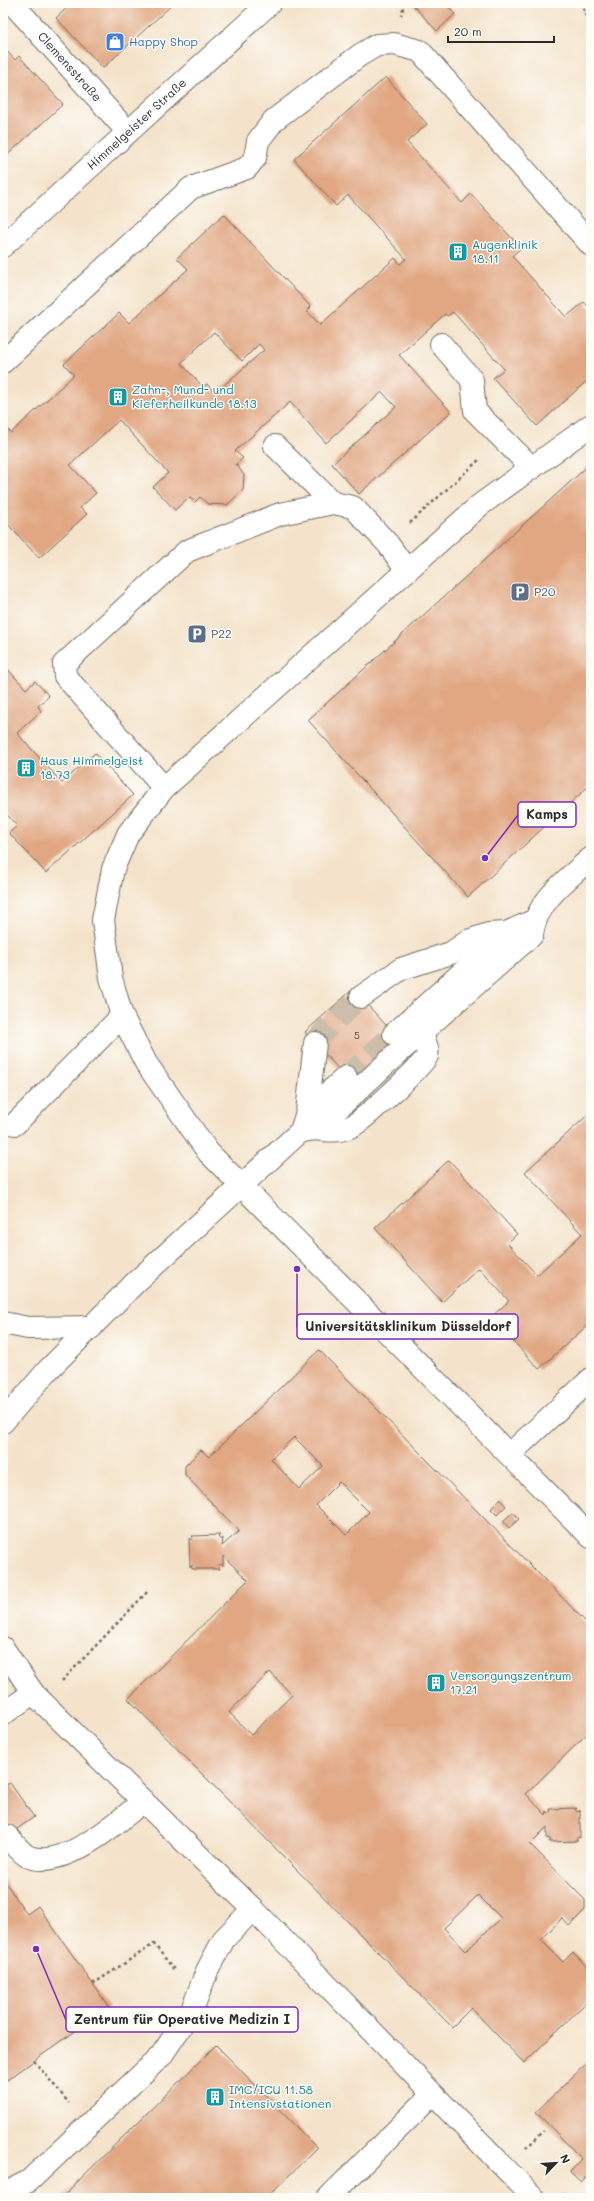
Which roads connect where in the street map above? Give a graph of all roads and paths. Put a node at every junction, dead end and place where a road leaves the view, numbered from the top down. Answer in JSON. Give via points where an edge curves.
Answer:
{"nodes":[{"id":1,"x":12,"y":3,"type":"edge"},
{"id":2,"x":270,"y":3,"type":"edge"},
{"id":3,"x":581,"y":3,"type":"edge"},
{"id":4,"x":591,"y":28,"type":"edge"},
{"id":5,"x":128,"y":132,"type":"junction"},
{"id":6,"x":591,"y":245,"type":"edge"},
{"id":7,"x":3,"y":246,"type":"edge"},
{"id":8,"x":441,"y":344,"type":"dead end"},
{"id":9,"x":3,"y":362,"type":"edge"},
{"id":10,"x":591,"y":425,"type":"edge"},
{"id":11,"x":275,"y":446,"type":"dead end"},
{"id":12,"x":532,"y":468,"type":"junction"},
{"id":13,"x":333,"y":504,"type":"junction"},
{"id":14,"x":407,"y":571,"type":"junction"},
{"id":15,"x":164,"y":788,"type":"junction"},
{"id":16,"x":591,"y":858,"type":"edge"},
{"id":17,"x":533,"y":921,"type":"junction"},
{"id":18,"x":506,"y":933,"type":"junction"},
{"id":19,"x":361,"y":997,"type":"tunnel mouth"},
{"id":20,"x":122,"y":1016,"type":"junction"},
{"id":21,"x":394,"y":1034,"type":"tunnel mouth"},
{"id":22,"x":315,"y":1043,"type":"tunnel mouth"},
{"id":23,"x":346,"y":1077,"type":"tunnel mouth"},
{"id":24,"x":15,"y":1124,"type":"dead end"},
{"id":25,"x":308,"y":1124,"type":"junction"},
{"id":26,"x":241,"y":1184,"type":"junction"},
{"id":27,"x":3,"y":1323,"type":"edge"},
{"id":28,"x":92,"y":1326,"type":"junction"},
{"id":29,"x":591,"y":1379,"type":"edge"},
{"id":30,"x":3,"y":1422,"type":"edge"},
{"id":31,"x":510,"y":1454,"type":"junction"},
{"id":32,"x":591,"y":1537,"type":"edge"},
{"id":33,"x":149,"y":1590,"type":"dead end"},
{"id":34,"x":3,"y":1648,"type":"edge"},
{"id":35,"x":38,"y":1697,"type":"junction"},
{"id":36,"x":3,"y":1714,"type":"edge"},
{"id":37,"x":143,"y":1801,"type":"junction"},
{"id":38,"x":7,"y":1836,"type":"dead end"},
{"id":39,"x":253,"y":1909,"type":"junction"},
{"id":40,"x":93,"y":1984,"type":"dead end"},
{"id":41,"x":196,"y":2000,"type":"junction"},
{"id":42,"x":34,"y":2061,"type":"dead end"},
{"id":43,"x":432,"y":2095,"type":"junction"},
{"id":44,"x":88,"y":2126,"type":"junction"},
{"id":45,"x":3,"y":2194,"type":"edge"},
{"id":46,"x":328,"y":2198,"type":"edge"},
{"id":47,"x":534,"y":2198,"type":"edge"}],
"edges":[{"from":1,"to":5,"type":"street","name":"Clemensstraße"},
{"from":2,"to":5,"type":"street","name":"Himmelgeister Straße"},
{"from":3,"to":4,"type":"path"},
{"from":5,"to":7,"type":"street","name":"Himmelgeister Straße"},
{"from":6,"to":9,"type":"street","via":[[420,51],[394,44],[377,45],[274,120],[258,141],[255,158],[247,168],[191,188]]},
{"from":8,"to":12,"type":"street","via":[[472,380],[476,411]]},
{"from":10,"to":12,"type":"street"},
{"from":11,"to":13,"type":"street"},
{"from":12,"to":14,"type":"street","via":[[480,504]]},
{"from":13,"to":14,"type":"street","via":[[353,507],[388,544]]},
{"from":13,"to":15,"type":"street","via":[[280,514],[187,552],[64,664],[65,676]]},
{"from":14,"to":15,"type":"street"},
{"from":15,"to":20,"type":"street","via":[[128,834],[113,869],[105,904],[103,920],[111,978]]},
{"from":16,"to":17,"type":"street","via":[[553,893]]},
{"from":17,"to":18,"type":"street"},
{"from":17,"to":25,"type":"street","via":[[532,935],[421,1032]]},
{"from":18,"to":19,"type":"street","via":[[489,934],[468,941],[437,959],[401,969]]},
{"from":18,"to":21,"type":"street"},
{"from":20,"to":24,"type":"street"},
{"from":20,"to":26,"type":"street","via":[[146,1063],[183,1118],[208,1152]]},
{"from":22,"to":25,"type":"street"},
{"from":23,"to":25,"type":"street"},
{"from":25,"to":26,"type":"street"},
{"from":26,"to":28,"type":"street"},
{"from":26,"to":31,"type":"street"},
{"from":27,"to":28,"type":"street","via":[[28,1328]]},
{"from":28,"to":30,"type":"street","via":[[48,1370]]},
{"from":29,"to":31,"type":"street"},
{"from":31,"to":32,"type":"street"},
{"from":33,"to":35,"type":"path","via":[[80,1661]]},
{"from":34,"to":35,"type":"street"},
{"from":35,"to":36,"type":"street"},
{"from":35,"to":37,"type":"street"},
{"from":37,"to":38,"type":"street","via":[[113,1827],[57,1857],[38,1859],[26,1855]]},
{"from":37,"to":39,"type":"street"},
{"from":39,"to":41,"type":"street","via":[[224,1939],[207,1971]]},
{"from":39,"to":43,"type":"street"},
{"from":40,"to":41,"type":"path","via":[[154,1944]]},
{"from":41,"to":44,"type":"street","via":[[161,2056]]},
{"from":42,"to":44,"type":"path"},
{"from":43,"to":46,"type":"street"},
{"from":43,"to":47,"type":"street"},
{"from":44,"to":45,"type":"street","via":[[29,2181]]}]}
